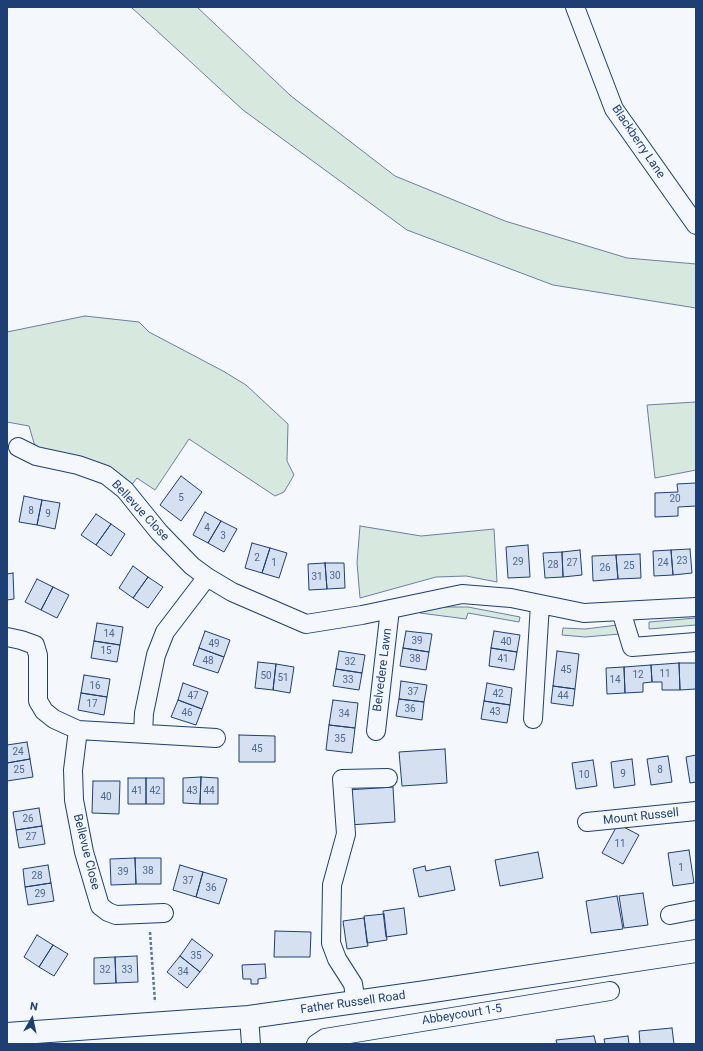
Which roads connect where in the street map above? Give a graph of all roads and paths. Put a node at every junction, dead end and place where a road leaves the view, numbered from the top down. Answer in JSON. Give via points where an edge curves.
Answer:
{"nodes":[{"id":1,"x":575,"y":7,"type":"edge"},
{"id":2,"x":696,"y":225,"type":"edge"},
{"id":3,"x":18,"y":447,"type":"dead end"},
{"id":4,"x":207,"y":577,"type":"junction"},
{"id":5,"x":540,"y":604,"type":"junction"},
{"id":6,"x":696,"y":607,"type":"edge"},
{"id":7,"x":390,"y":609,"type":"junction"},
{"id":8,"x":620,"y":611,"type":"junction"},
{"id":9,"x":306,"y":624,"type":"joint"},
{"id":10,"x":7,"y":637,"type":"edge"},
{"id":11,"x":696,"y":642,"type":"edge"},
{"id":12,"x":533,"y":719,"type":"dead end"},
{"id":13,"x":78,"y":730,"type":"junction"},
{"id":14,"x":376,"y":731,"type":"dead end"},
{"id":15,"x":143,"y":733,"type":"junction"},
{"id":16,"x":216,"y":738,"type":"dead end"},
{"id":17,"x":388,"y":778,"type":"dead end"},
{"id":18,"x":696,"y":811,"type":"edge"},
{"id":19,"x":587,"y":822,"type":"dead end"},
{"id":20,"x":696,"y":910,"type":"edge"},
{"id":21,"x":157,"y":914,"type":"joint"},
{"id":22,"x":670,"y":915,"type":"dead end"},
{"id":23,"x":696,"y":951,"type":"edge"},
{"id":24,"x":610,"y":991,"type":"dead end"},
{"id":25,"x":356,"y":1002,"type":"junction"},
{"id":26,"x":249,"y":1017,"type":"junction"},
{"id":27,"x":157,"y":1023,"type":"junction"},
{"id":28,"x":7,"y":1034,"type":"edge"},
{"id":29,"x":250,"y":1044,"type":"edge"},
{"id":30,"x":316,"y":1044,"type":"edge"}],
"edges":[{"from":1,"to":2,"type":"street","name":"Blackberry Lane","via":[[614,109]]},
{"from":3,"to":4,"type":"street","name":"Bellevue Close","via":[[36,456],[78,465],[106,475],[124,490],[192,566]]},
{"from":4,"to":9,"type":"street","name":"Bellevue Close","via":[[232,592]]},
{"from":4,"to":15,"type":"street","via":[[166,632],[156,655],[144,713]]},
{"from":5,"to":7,"type":"street","name":"Belvedere Lawn","via":[[511,598],[462,594]]},
{"from":5,"to":8,"type":"street","name":"Belvedere Lawn","via":[[584,613]]},
{"from":5,"to":12,"type":"street"},
{"from":6,"to":8,"type":"street","name":"Belvedere Lawn"},
{"from":7,"to":9,"type":"street","name":"Belvedere Lawn"},
{"from":7,"to":14,"type":"street","name":"Belvedere Lawn"},
{"from":8,"to":11,"type":"street","via":[[632,648]]},
{"from":10,"to":13,"type":"street","via":[[35,645],[38,655],[38,701],[44,711],[54,719]]},
{"from":13,"to":15,"type":"street"},
{"from":13,"to":21,"type":"street","name":"Bellevue Close","via":[[74,800],[84,852],[100,906],[116,915]]},
{"from":15,"to":16,"type":"street"},
{"from":17,"to":25,"type":"street","via":[[342,779],[346,834],[332,884],[331,943],[337,959],[353,984]]},
{"from":18,"to":19,"type":"street","name":"Mount Russell"},
{"from":20,"to":22,"type":"street"},
{"from":21,"to":27,"type":"path"},
{"from":23,"to":25,"type":"street","name":"Father Russell Road"},
{"from":24,"to":30,"type":"street","name":"Abbeycourt 1-5","via":[[325,1038]]},
{"from":25,"to":26,"type":"street","name":"Father Russell Road"},
{"from":26,"to":27,"type":"street","name":"Father Russell Road"},
{"from":26,"to":29,"type":"street"},
{"from":27,"to":28,"type":"street","name":"Father Russell Road"}]}
